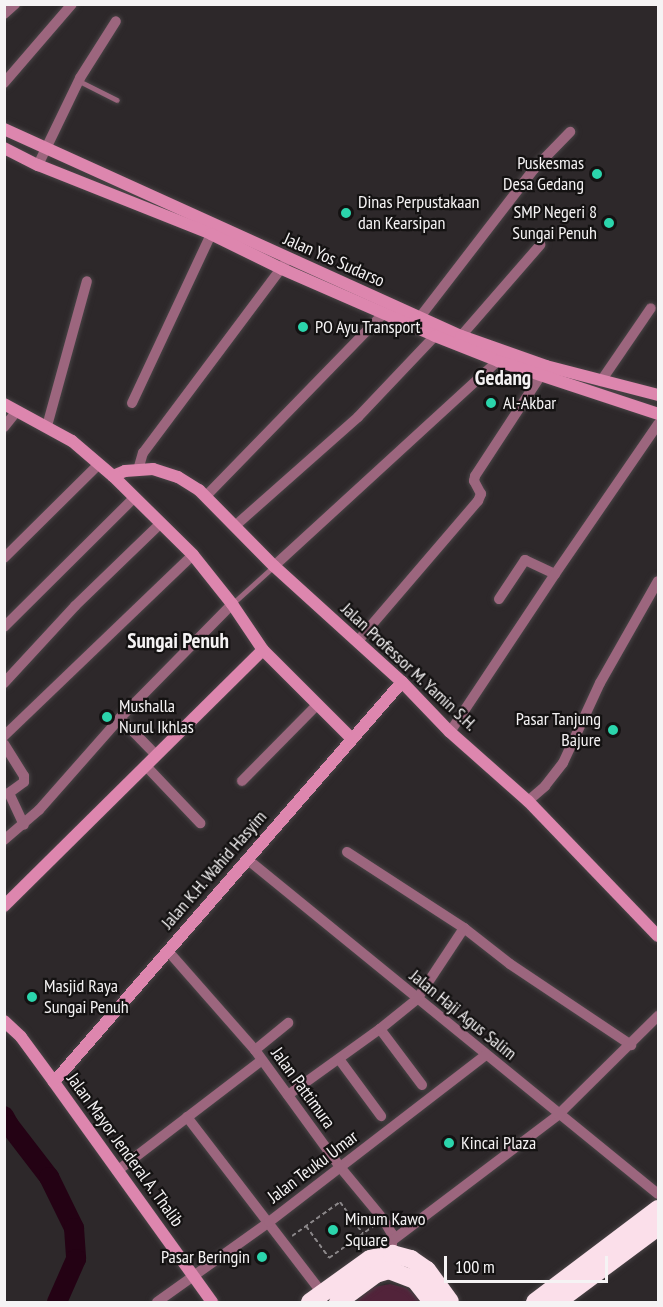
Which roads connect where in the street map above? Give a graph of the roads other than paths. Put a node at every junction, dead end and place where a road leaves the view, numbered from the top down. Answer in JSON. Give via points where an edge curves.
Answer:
{"nodes":[{"id":1,"x":15,"y":4,"type":"edge"},
{"id":2,"x":72,"y":4,"type":"edge"},
{"id":3,"x":4,"y":14,"type":"edge"},
{"id":4,"x":116,"y":21,"type":"dead end"},
{"id":5,"x":78,"y":81,"type":"junction"},
{"id":6,"x":4,"y":83,"type":"edge"},
{"id":7,"x":117,"y":100,"type":"dead end"},
{"id":8,"x":4,"y":129,"type":"edge"},
{"id":9,"x":570,"y":132,"type":"dead end"},
{"id":10,"x":4,"y":148,"type":"edge"},
{"id":11,"x":45,"y":149,"type":"junction"},
{"id":12,"x":38,"y":165,"type":"junction"},
{"id":13,"x":211,"y":234,"type":"junction"},
{"id":14,"x":540,"y":244,"type":"dead end"},
{"id":15,"x":284,"y":264,"type":"junction"},
{"id":16,"x":87,"y":281,"type":"dead end"},
{"id":17,"x":651,"y":308,"type":"dead end"},
{"id":18,"x":383,"y":314,"type":"junction"},
{"id":19,"x":420,"y":317,"type":"junction"},
{"id":20,"x":435,"y":336,"type":"junction"},
{"id":21,"x":461,"y":336,"type":"junction"},
{"id":22,"x":513,"y":360,"type":"junction"},
{"id":23,"x":498,"y":361,"type":"junction"},
{"id":24,"x":541,"y":375,"type":"junction"},
{"id":25,"x":601,"y":381,"type":"junction"},
{"id":26,"x":658,"y":395,"type":"edge"},
{"id":27,"x":132,"y":403,"type":"dead end"},
{"id":28,"x":4,"y":404,"type":"edge"},
{"id":29,"x":16,"y":411,"type":"junction"},
{"id":30,"x":658,"y":414,"type":"edge"},
{"id":31,"x":658,"y":424,"type":"edge"},
{"id":32,"x":47,"y":426,"type":"junction"},
{"id":33,"x":4,"y":427,"type":"edge"},
{"id":34,"x":98,"y":465,"type":"junction"},
{"id":35,"x":138,"y":470,"type":"junction"},
{"id":36,"x":113,"y":476,"type":"junction"},
{"id":37,"x":206,"y":496,"type":"junction"},
{"id":38,"x":134,"y":498,"type":"junction"},
{"id":39,"x":160,"y":523,"type":"junction"},
{"id":40,"x":236,"y":525,"type":"junction"},
{"id":41,"x":193,"y":555,"type":"junction"},
{"id":42,"x":4,"y":558,"type":"edge"},
{"id":43,"x":274,"y":566,"type":"junction"},
{"id":44,"x":555,"y":574,"type":"junction"},
{"id":45,"x":658,"y":581,"type":"edge"},
{"id":46,"x":499,"y":599,"type":"dead end"},
{"id":47,"x":232,"y":604,"type":"junction"},
{"id":48,"x":4,"y":627,"type":"edge"},
{"id":49,"x":357,"y":642,"type":"junction"},
{"id":50,"x":263,"y":650,"type":"junction"},
{"id":51,"x":402,"y":682,"type":"junction"},
{"id":52,"x":4,"y":683,"type":"edge"},
{"id":53,"x":318,"y":704,"type":"junction"},
{"id":54,"x":120,"y":718,"type":"junction"},
{"id":55,"x":450,"y":732,"type":"junction"},
{"id":56,"x":4,"y":736,"type":"edge"},
{"id":57,"x":352,"y":739,"type":"junction"},
{"id":58,"x":4,"y":744,"type":"edge"},
{"id":59,"x":156,"y":755,"type":"junction"},
{"id":60,"x":146,"y":766,"type":"junction"},
{"id":61,"x":242,"y":781,"type":"dead end"},
{"id":62,"x":528,"y":801,"type":"junction"},
{"id":63,"x":200,"y":823,"type":"dead end"},
{"id":64,"x":24,"y":825,"type":"junction"},
{"id":65,"x":4,"y":840,"type":"edge"},
{"id":66,"x":347,"y":852,"type":"dead end"},
{"id":67,"x":247,"y":859,"type":"junction"},
{"id":68,"x":4,"y":906,"type":"edge"},
{"id":69,"x":464,"y":928,"type":"junction"},
{"id":70,"x":658,"y":936,"type":"edge"},
{"id":71,"x":168,"y":951,"type":"junction"},
{"id":72,"x":417,"y":999,"type":"junction"},
{"id":73,"x":658,"y":1016,"type":"edge"},
{"id":74,"x":4,"y":1021,"type":"edge"},
{"id":75,"x":288,"y":1023,"type":"dead end"},
{"id":76,"x":380,"y":1029,"type":"junction"},
{"id":77,"x":631,"y":1045,"type":"junction"},
{"id":78,"x":255,"y":1050,"type":"junction"},
{"id":79,"x":486,"y":1055,"type":"junction"},
{"id":80,"x":339,"y":1059,"type":"junction"},
{"id":81,"x":261,"y":1061,"type":"junction"},
{"id":82,"x":54,"y":1082,"type":"junction"},
{"id":83,"x":422,"y":1085,"type":"dead end"},
{"id":84,"x":288,"y":1095,"type":"junction"},
{"id":85,"x":558,"y":1115,"type":"junction"},
{"id":86,"x":381,"y":1116,"type":"dead end"},
{"id":87,"x":187,"y":1117,"type":"junction"},
{"id":88,"x":340,"y":1167,"type":"junction"},
{"id":89,"x":117,"y":1172,"type":"junction"},
{"id":90,"x":658,"y":1194,"type":"edge"},
{"id":91,"x":658,"y":1209,"type":"edge"},
{"id":92,"x":269,"y":1222,"type":"junction"},
{"id":93,"x":658,"y":1227,"type":"edge"},
{"id":94,"x":393,"y":1247,"type":"junction"},
{"id":95,"x":193,"y":1275,"type":"junction"},
{"id":96,"x":316,"y":1298,"type":"edge"},
{"id":97,"x":563,"y":1301,"type":"edge"},
{"id":98,"x":157,"y":1302,"type":"edge"},
{"id":99,"x":212,"y":1302,"type":"edge"},
{"id":100,"x":338,"y":1302,"type":"edge"},
{"id":101,"x":432,"y":1302,"type":"edge"},
{"id":102,"x":450,"y":1302,"type":"edge"},
{"id":103,"x":536,"y":1302,"type":"edge"}],
"edges":[{"from":1,"to":3,"type":"street"},
{"from":2,"to":6,"type":"street"},
{"from":4,"to":5,"type":"street"},
{"from":5,"to":7,"type":"lane"},
{"from":5,"to":11,"type":"street"},
{"from":8,"to":11,"type":"street","name":"Jalan Yos Sudarso"},
{"from":9,"to":19,"type":"street","via":[[534,169]]},
{"from":10,"to":12,"type":"street","name":"Jalan Yos Sudarso"},
{"from":11,"to":12,"type":"street"},
{"from":11,"to":15,"type":"street","name":"Jalan Yos Sudarso","via":[[130,185]]},
{"from":12,"to":13,"type":"street","name":"Jalan Yos Sudarso"},
{"from":13,"to":15,"type":"street","name":"Jalan Yos Sudarso"},
{"from":13,"to":27,"type":"street"},
{"from":14,"to":21,"type":"street"},
{"from":15,"to":18,"type":"street","name":"Jalan Yos Sudarso"},
{"from":15,"to":19,"type":"street","name":"Jalan Yos Sudarso"},
{"from":15,"to":35,"type":"street","via":[[142,453]]},
{"from":16,"to":32,"type":"street"},
{"from":17,"to":25,"type":"street"},
{"from":18,"to":20,"type":"street","name":"Jalan Yos Sudarso"},
{"from":18,"to":37,"type":"street"},
{"from":19,"to":21,"type":"street","name":"Jalan Yos Sudarso"},
{"from":20,"to":23,"type":"street","name":"Jalan Yos Sudarso"},
{"from":20,"to":40,"type":"street","via":[[358,417]]},
{"from":21,"to":22,"type":"street","name":"Jalan Yos Sudarso"},
{"from":22,"to":23,"type":"street","name":"Jalan Yos Sudarso"},
{"from":22,"to":24,"type":"street","name":"Jalan Yos Sudarso"},
{"from":22,"to":25,"type":"street","name":"Jalan Yos Sudarso"},
{"from":23,"to":43,"type":"street"},
{"from":24,"to":30,"type":"street","name":"Jalan Yos Sudarso"},
{"from":24,"to":49,"type":"street","via":[[475,476],[481,494],[478,501]]},
{"from":25,"to":26,"type":"street","name":"Jalan Yos Sudarso"},
{"from":28,"to":29,"type":"street"},
{"from":29,"to":32,"type":"street"},
{"from":29,"to":33,"type":"street"},
{"from":31,"to":44,"type":"street"},
{"from":32,"to":34,"type":"street","via":[[72,441]]},
{"from":34,"to":36,"type":"street"},
{"from":34,"to":42,"type":"street"},
{"from":35,"to":36,"type":"street","name":"Jalan Professor M. Yamin S.H."},
{"from":35,"to":37,"type":"street","name":"Jalan Professor M. Yamin S.H.","via":[[153,469],[178,477]]},
{"from":36,"to":38,"type":"street"},
{"from":37,"to":40,"type":"street","name":"Jalan Professor M. Yamin S.H."},
{"from":38,"to":39,"type":"street"},
{"from":38,"to":48,"type":"street"},
{"from":39,"to":41,"type":"street"},
{"from":39,"to":52,"type":"street"},
{"from":40,"to":43,"type":"street","name":"Jalan Professor M. Yamin S.H."},
{"from":41,"to":47,"type":"street"},
{"from":41,"to":56,"type":"street"},
{"from":43,"to":47,"type":"lane"},
{"from":43,"to":49,"type":"street","name":"Jalan Professor M. Yamin S.H."},
{"from":44,"to":46,"type":"street","via":[[525,560]]},
{"from":44,"to":55,"type":"street"},
{"from":45,"to":62,"type":"street","via":[[600,683],[563,763]]},
{"from":47,"to":50,"type":"street"},
{"from":47,"to":54,"type":"street"},
{"from":49,"to":51,"type":"street","name":"Jalan Professor M. Yamin S.H."},
{"from":50,"to":53,"type":"street"},
{"from":50,"to":59,"type":"street"},
{"from":51,"to":55,"type":"street","name":"Jalan Professor M. Yamin S.H."},
{"from":51,"to":57,"type":"street","name":"Jalan K.H. Wahid Hasyim"},
{"from":53,"to":57,"type":"street"},
{"from":53,"to":61,"type":"street"},
{"from":54,"to":59,"type":"street"},
{"from":54,"to":64,"type":"street"},
{"from":55,"to":62,"type":"street","name":"Jalan Professor M. Yamin S.H."},
{"from":57,"to":67,"type":"street","name":"Jalan K.H. Wahid Hasyim"},
{"from":58,"to":64,"type":"street","via":[[24,776],[24,782],[9,793]]},
{"from":59,"to":60,"type":"street"},
{"from":60,"to":63,"type":"street"},
{"from":60,"to":68,"type":"street"},
{"from":62,"to":70,"type":"street","name":"Jalan Professor M. Yamin S.H."},
{"from":64,"to":65,"type":"street"},
{"from":66,"to":69,"type":"street"},
{"from":67,"to":71,"type":"street","name":"Jalan K.H. Wahid Hasyim"},
{"from":67,"to":72,"type":"street","name":"Jalan Haji Agus Salim"},
{"from":69,"to":72,"type":"street"},
{"from":69,"to":77,"type":"street","via":[[510,964]]},
{"from":71,"to":78,"type":"street","name":"Jalan Pattimura"},
{"from":71,"to":82,"type":"street","name":"Jalan K.H. Wahid Hasyim"},
{"from":72,"to":76,"type":"street"},
{"from":72,"to":79,"type":"street","name":"Jalan Haji Agus Salim"},
{"from":73,"to":77,"type":"street"},
{"from":74,"to":82,"type":"street","name":"Jalan Mayor Jenderal A. Thalib","via":[[21,1037]]},
{"from":75,"to":78,"type":"street"},
{"from":76,"to":80,"type":"street"},
{"from":76,"to":83,"type":"street"},
{"from":77,"to":85,"type":"street"},
{"from":78,"to":81,"type":"street","name":"Jalan Pattimura"},
{"from":79,"to":85,"type":"street","name":"Jalan Haji Agus Salim"},
{"from":79,"to":88,"type":"street","name":"Jalan Teuku Umar"},
{"from":80,"to":84,"type":"street"},
{"from":80,"to":86,"type":"street"},
{"from":81,"to":84,"type":"street","name":"Jalan Pattimura"},
{"from":81,"to":87,"type":"street"},
{"from":82,"to":89,"type":"street","name":"Jalan Mayor Jenderal A. Thalib"},
{"from":84,"to":88,"type":"street","name":"Jalan Pattimura"},
{"from":85,"to":90,"type":"street","name":"Jalan Haji Agus Salim"},
{"from":85,"to":94,"type":"street"},
{"from":87,"to":89,"type":"street"},
{"from":87,"to":92,"type":"street"},
{"from":88,"to":92,"type":"street","name":"Jalan Teuku Umar"},
{"from":88,"to":94,"type":"street","name":"Jalan Pattimura","via":[[383,1219]]},
{"from":89,"to":95,"type":"street","name":"Jalan Mayor Jenderal A. Thalib"},
{"from":91,"to":103,"type":"highway"},
{"from":92,"to":95,"type":"street","name":"Jalan Teuku Umar"},
{"from":92,"to":96,"type":"street"},
{"from":93,"to":97,"type":"highway"},
{"from":94,"to":96,"type":"highway"},
{"from":94,"to":102,"type":"highway","via":[[427,1270]]},
{"from":95,"to":98,"type":"street","name":"Jalan Teuku Umar"},
{"from":95,"to":99,"type":"street","name":"Jalan Mayor Jenderal A. Thalib"},
{"from":100,"to":101,"type":"highway","via":[[376,1274],[389,1270],[415,1280]]}]}
